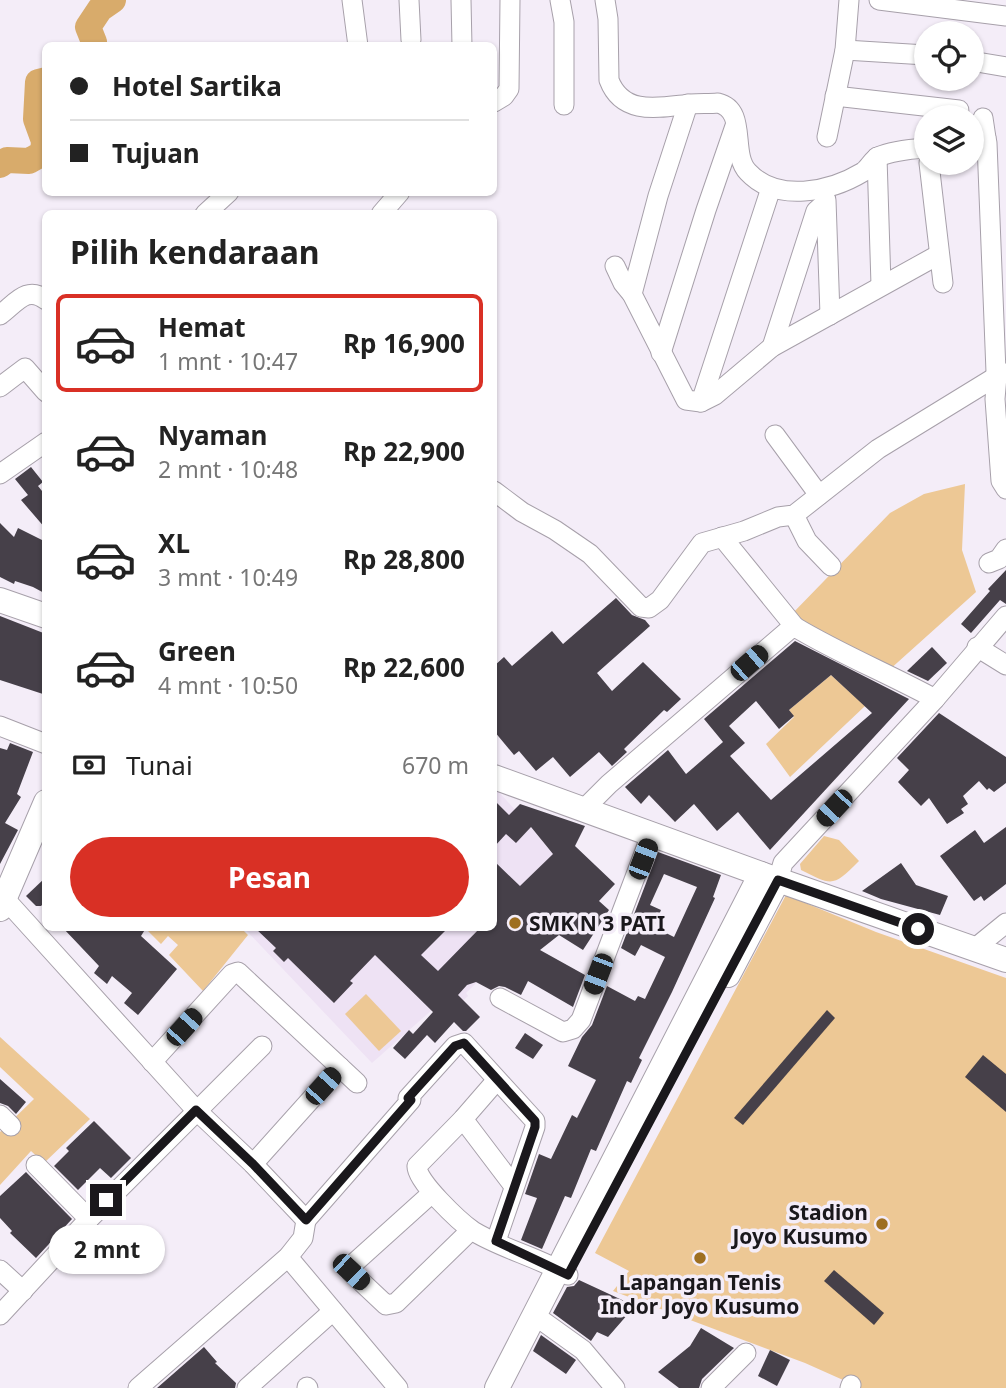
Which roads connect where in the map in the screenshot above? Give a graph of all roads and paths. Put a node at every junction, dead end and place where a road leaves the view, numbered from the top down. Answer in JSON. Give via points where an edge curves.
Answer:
{"nodes":[{"id":1,"x":352,"y":0,"type":"edge"},
{"id":2,"x":409,"y":0,"type":"edge"},
{"id":3,"x":461,"y":0,"type":"edge"},
{"id":4,"x":510,"y":0,"type":"edge"},
{"id":5,"x":561,"y":0,"type":"edge"},
{"id":6,"x":849,"y":0,"type":"edge"},
{"id":7,"x":879,"y":0,"type":"edge"},
{"id":8,"x":606,"y":1,"type":"edge"},
{"id":9,"x":960,"y":4,"type":"edge"},
{"id":10,"x":1006,"y":16,"type":"edge"},
{"id":11,"x":411,"y":40,"type":"dead end"},
{"id":12,"x":357,"y":42,"type":"edge"},
{"id":13,"x":462,"y":42,"type":"edge"},
{"id":14,"x":845,"y":50,"type":"junction"},
{"id":15,"x":914,"y":54,"type":"edge"},
{"id":16,"x":984,"y":63,"type":"edge"},
{"id":17,"x":1006,"y":67,"type":"edge"},
{"id":18,"x":835,"y":96,"type":"junction"},
{"id":19,"x":497,"y":100,"type":"edge"},
{"id":20,"x":688,"y":104,"type":"junction"},
{"id":21,"x":564,"y":105,"type":"dead end"},
{"id":22,"x":915,"y":105,"type":"edge"},
{"id":23,"x":735,"y":125,"type":"junction"},
{"id":24,"x":827,"y":136,"type":"dead end"},
{"id":25,"x":914,"y":150,"type":"edge"},
{"id":26,"x":984,"y":151,"type":"edge"},
{"id":27,"x":877,"y":157,"type":"junction"},
{"id":28,"x":930,"y":175,"type":"edge"},
{"id":29,"x":771,"y":188,"type":"junction"},
{"id":30,"x":828,"y":194,"type":"junction"},
{"id":31,"x":225,"y":196,"type":"edge"},
{"id":32,"x":397,"y":196,"type":"edge"},
{"id":33,"x":209,"y":210,"type":"edge"},
{"id":34,"x":384,"y":210,"type":"edge"},
{"id":35,"x":938,"y":256,"type":"junction"},
{"id":36,"x":615,"y":266,"type":"dead end"},
{"id":37,"x":943,"y":283,"type":"dead end"},
{"id":38,"x":881,"y":285,"type":"junction"},
{"id":39,"x":632,"y":293,"type":"junction"},
{"id":40,"x":42,"y":297,"type":"edge"},
{"id":41,"x":0,"y":315,"type":"edge"},
{"id":42,"x":830,"y":315,"type":"junction"},
{"id":43,"x":772,"y":347,"type":"junction"},
{"id":44,"x":661,"y":353,"type":"junction"},
{"id":45,"x":1002,"y":374,"type":"edge"},
{"id":46,"x":0,"y":387,"type":"edge"},
{"id":47,"x":42,"y":387,"type":"edge"},
{"id":48,"x":701,"y":402,"type":"junction"},
{"id":49,"x":775,"y":435,"type":"dead end"},
{"id":50,"x":42,"y":445,"type":"edge"},
{"id":51,"x":0,"y":474,"type":"edge"},
{"id":52,"x":1006,"y":489,"type":"edge"},
{"id":53,"x":819,"y":495,"type":"junction"},
{"id":54,"x":498,"y":501,"type":"edge"},
{"id":55,"x":794,"y":515,"type":"junction"},
{"id":56,"x":722,"y":537,"type":"junction"},
{"id":57,"x":1006,"y":549,"type":"edge"},
{"id":58,"x":989,"y":564,"type":"dead end"},
{"id":59,"x":831,"y":566,"type":"dead end"},
{"id":60,"x":0,"y":600,"type":"edge"},
{"id":61,"x":42,"y":615,"type":"edge"},
{"id":62,"x":1006,"y":617,"type":"edge"},
{"id":63,"x":795,"y":627,"type":"junction"},
{"id":64,"x":977,"y":648,"type":"junction"},
{"id":65,"x":1006,"y":665,"type":"edge"},
{"id":66,"x":935,"y":699,"type":"junction"},
{"id":67,"x":0,"y":726,"type":"edge"},
{"id":68,"x":42,"y":742,"type":"edge"},
{"id":69,"x":497,"y":778,"type":"edge"},
{"id":70,"x":583,"y":810,"type":"junction"},
{"id":71,"x":42,"y":811,"type":"edge"},
{"id":72,"x":651,"y":835,"type":"junction"},
{"id":73,"x":774,"y":872,"type":"junction"},
{"id":74,"x":2,"y":904,"type":"edge"},
{"id":75,"x":1006,"y":923,"type":"edge"},
{"id":76,"x":974,"y":948,"type":"junction"},
{"id":77,"x":1006,"y":960,"type":"edge"},
{"id":78,"x":500,"y":998,"type":"dead end"},
{"id":79,"x":262,"y":1046,"type":"dead end"},
{"id":80,"x":152,"y":1062,"type":"junction"},
{"id":81,"x":340,"y":1067,"type":"junction"},
{"id":82,"x":496,"y":1081,"type":"junction"},
{"id":83,"x":358,"y":1083,"type":"dead end"},
{"id":84,"x":196,"y":1110,"type":"junction"},
{"id":85,"x":463,"y":1119,"type":"junction"},
{"id":86,"x":253,"y":1164,"type":"junction"},
{"id":87,"x":36,"y":1165,"type":"dead end"},
{"id":88,"x":513,"y":1185,"type":"junction"},
{"id":89,"x":432,"y":1193,"type":"junction"},
{"id":90,"x":89,"y":1219,"type":"junction"},
{"id":91,"x":306,"y":1220,"type":"junction"},
{"id":92,"x":471,"y":1230,"type":"junction"},
{"id":93,"x":496,"y":1241,"type":"junction"},
{"id":94,"x":288,"y":1256,"type":"junction"},
{"id":95,"x":0,"y":1270,"type":"edge"},
{"id":96,"x":562,"y":1272,"type":"junction"},
{"id":97,"x":23,"y":1291,"type":"junction"},
{"id":98,"x":333,"y":1311,"type":"junction"},
{"id":99,"x":0,"y":1315,"type":"edge"},
{"id":100,"x":544,"y":1322,"type":"junction"},
{"id":101,"x":746,"y":1353,"type":"dead end"},
{"id":102,"x":390,"y":1385,"type":"edge"},
{"id":103,"x":138,"y":1388,"type":"edge"},
{"id":104,"x":247,"y":1388,"type":"edge"},
{"id":105,"x":496,"y":1388,"type":"edge"},
{"id":106,"x":509,"y":1388,"type":"edge"},
{"id":107,"x":615,"y":1388,"type":"edge"},
{"id":108,"x":711,"y":1388,"type":"edge"}],
"edges":[{"from":1,"to":12,"type":"street"},
{"from":2,"to":11,"type":"street"},
{"from":3,"to":13,"type":"street"},
{"from":4,"to":19,"type":"street","via":[[509,89]]},
{"from":5,"to":21,"type":"street"},
{"from":6,"to":14,"type":"street"},
{"from":7,"to":9,"type":"street"},
{"from":8,"to":20,"type":"street","via":[[612,88],[621,99],[640,108]]},
{"from":9,"to":10,"type":"street"},
{"from":14,"to":15,"type":"street"},
{"from":14,"to":18,"type":"street"},
{"from":16,"to":17,"type":"street"},
{"from":18,"to":22,"type":"street"},
{"from":18,"to":24,"type":"street"},
{"from":20,"to":23,"type":"street","via":[[725,104]]},
{"from":20,"to":39,"type":"street"},
{"from":23,"to":29,"type":"street","via":[[744,169]]},
{"from":23,"to":44,"type":"street"},
{"from":25,"to":27,"type":"street"},
{"from":26,"to":45,"type":"street","via":[[989,164]]},
{"from":27,"to":30,"type":"street"},
{"from":27,"to":38,"type":"street"},
{"from":28,"to":35,"type":"street"},
{"from":29,"to":30,"type":"street"},
{"from":29,"to":48,"type":"street"},
{"from":30,"to":42,"type":"street"},
{"from":30,"to":43,"type":"street","via":[[816,211]]},
{"from":31,"to":33,"type":"street"},
{"from":32,"to":34,"type":"street"},
{"from":35,"to":37,"type":"street"},
{"from":35,"to":38,"type":"street"},
{"from":36,"to":39,"type":"street"},
{"from":38,"to":42,"type":"street"},
{"from":39,"to":44,"type":"street"},
{"from":40,"to":41,"type":"street","via":[[28,293]]},
{"from":42,"to":43,"type":"street"},
{"from":43,"to":48,"type":"street"},
{"from":44,"to":48,"type":"street","via":[[686,400]]},
{"from":45,"to":52,"type":"street","via":[[995,399],[1001,481]]},
{"from":45,"to":53,"type":"street","via":[[889,442]]},
{"from":46,"to":47,"type":"street","via":[[25,368]]},
{"from":49,"to":53,"type":"street"},
{"from":50,"to":51,"type":"street"},
{"from":53,"to":55,"type":"street"},
{"from":54,"to":56,"type":"street","via":[[590,554],[640,607],[649,608],[660,600],[702,543]]},
{"from":55,"to":56,"type":"street"},
{"from":55,"to":59,"type":"street","via":[[807,541]]},
{"from":56,"to":63,"type":"street"},
{"from":57,"to":58,"type":"street"},
{"from":60,"to":61,"type":"main road"},
{"from":62,"to":64,"type":"street"},
{"from":63,"to":66,"type":"street"},
{"from":63,"to":70,"type":"street"},
{"from":64,"to":65,"type":"street"},
{"from":64,"to":66,"type":"street"},
{"from":66,"to":73,"type":"street"},
{"from":67,"to":68,"type":"street"},
{"from":69,"to":70,"type":"main road"},
{"from":70,"to":72,"type":"main road"},
{"from":71,"to":74,"type":"main road"},
{"from":72,"to":73,"type":"main road"},
{"from":72,"to":78,"type":"street","via":[[581,1020],[573,1029],[563,1032]]},
{"from":73,"to":76,"type":"main road"},
{"from":73,"to":96,"type":"main road"},
{"from":74,"to":80,"type":"street"},
{"from":75,"to":76,"type":"street"},
{"from":76,"to":77,"type":"main road"},
{"from":79,"to":84,"type":"street"},
{"from":80,"to":81,"type":"street","via":[[238,972]]},
{"from":80,"to":84,"type":"street"},
{"from":81,"to":83,"type":"street"},
{"from":81,"to":86,"type":"street"},
{"from":82,"to":85,"type":"street"},
{"from":82,"to":88,"type":"street","via":[[535,1121]]},
{"from":82,"to":91,"type":"street","via":[[464,1043],[455,1046]]},
{"from":84,"to":86,"type":"street"},
{"from":84,"to":90,"type":"street"},
{"from":85,"to":88,"type":"street"},
{"from":85,"to":89,"type":"street","via":[[416,1166],[416,1173]]},
{"from":86,"to":91,"type":"street"},
{"from":87,"to":90,"type":"street"},
{"from":88,"to":93,"type":"street"},
{"from":89,"to":92,"type":"street"},
{"from":89,"to":92,"type":"street","via":[[352,1265],[351,1272],[360,1281],[386,1305],[396,1303]]},
{"from":90,"to":97,"type":"street"},
{"from":91,"to":94,"type":"street","via":[[303,1238]]},
{"from":92,"to":93,"type":"street"},
{"from":93,"to":96,"type":"street"},
{"from":94,"to":98,"type":"street"},
{"from":94,"to":103,"type":"street"},
{"from":95,"to":97,"type":"street"},
{"from":96,"to":100,"type":"main road"},
{"from":96,"to":105,"type":"main road"},
{"from":97,"to":99,"type":"street"},
{"from":98,"to":102,"type":"street"},
{"from":98,"to":104,"type":"street"},
{"from":100,"to":106,"type":"main road"},
{"from":100,"to":107,"type":"street","via":[[583,1350]]},
{"from":101,"to":108,"type":"street"}]}
